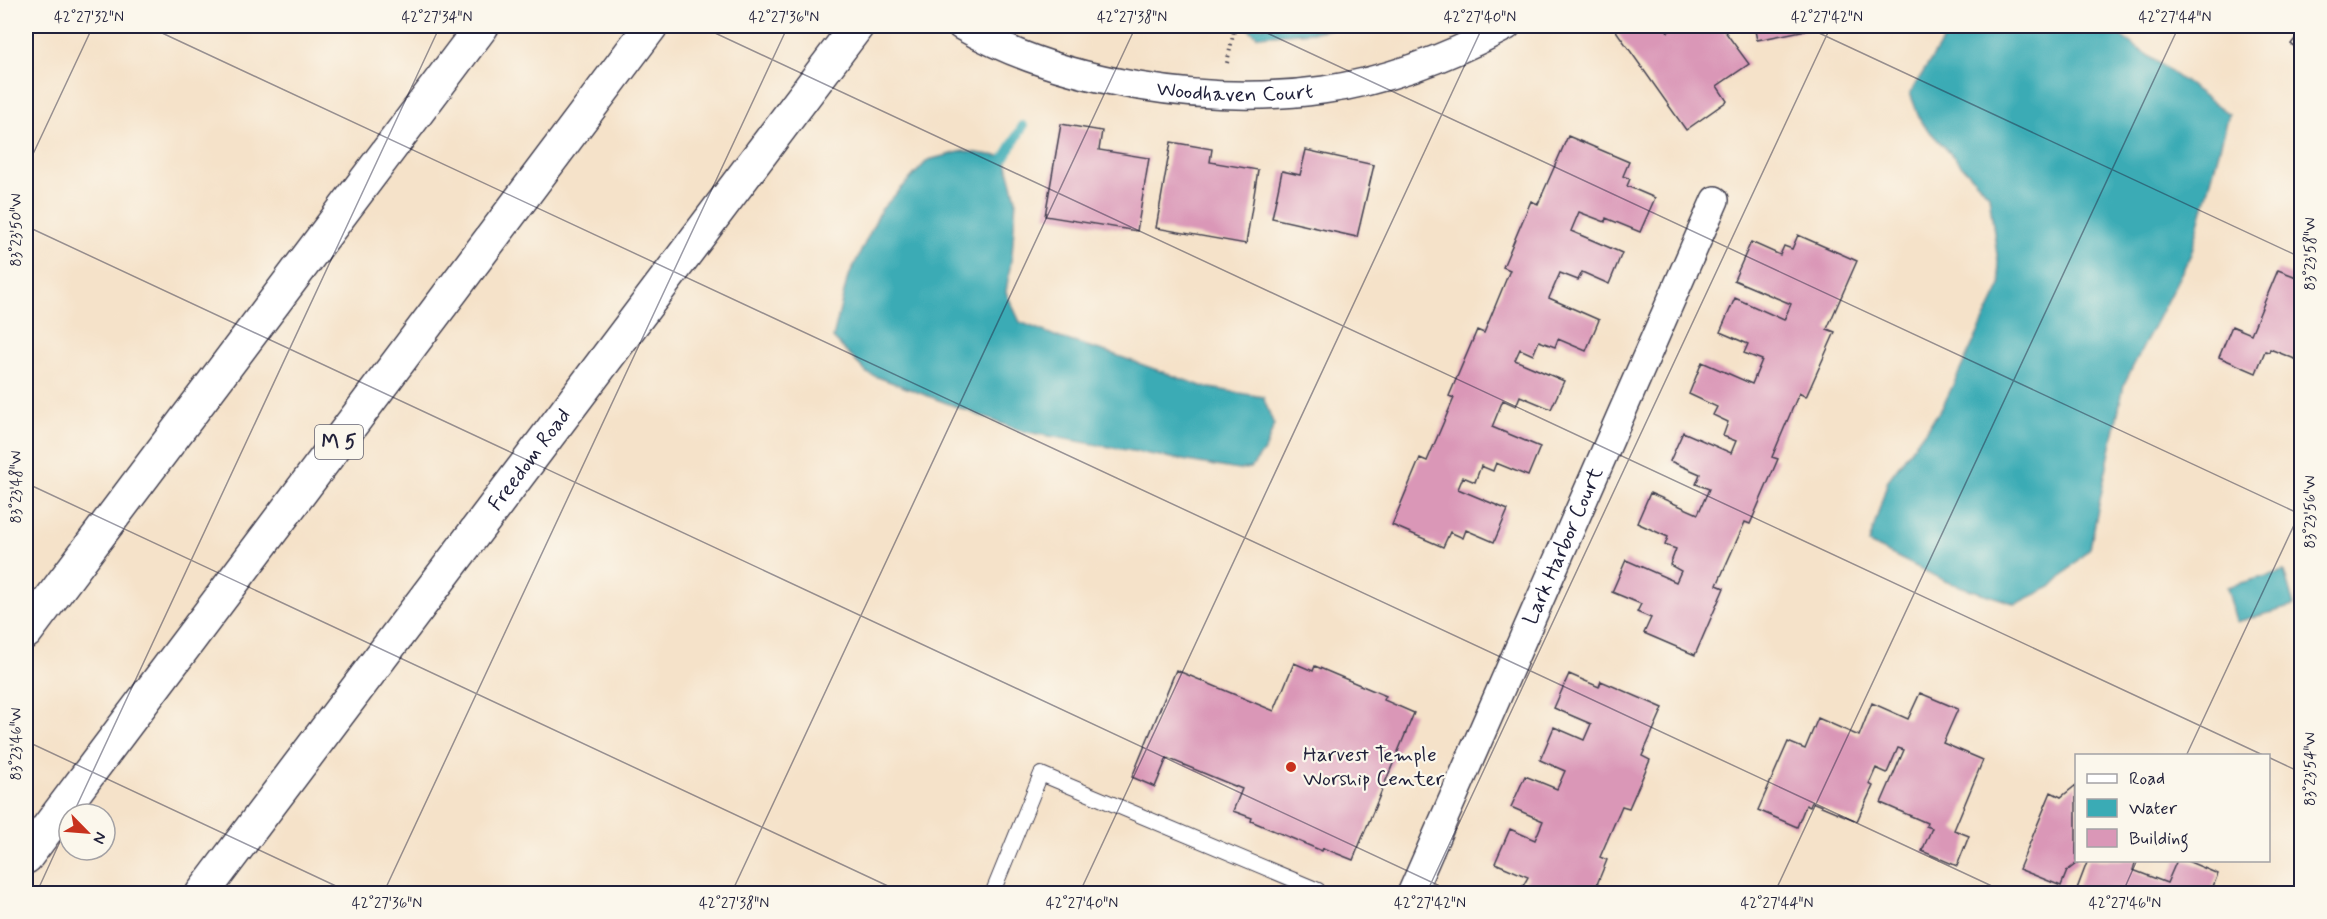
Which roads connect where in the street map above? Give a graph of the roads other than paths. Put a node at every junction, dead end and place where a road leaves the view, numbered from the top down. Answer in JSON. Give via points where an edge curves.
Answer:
{"nodes":[{"id":1,"x":482,"y":26,"type":"edge"},
{"id":2,"x":651,"y":26,"type":"edge"},
{"id":3,"x":857,"y":26,"type":"edge"},
{"id":4,"x":962,"y":26,"type":"edge"},
{"id":5,"x":1507,"y":26,"type":"edge"},
{"id":6,"x":1715,"y":200,"type":"dead end"},
{"id":7,"x":26,"y":632,"type":"edge"},
{"id":8,"x":26,"y":857,"type":"edge"},
{"id":9,"x":202,"y":894,"type":"edge"},
{"id":10,"x":992,"y":894,"type":"edge"},
{"id":11,"x":1317,"y":894,"type":"edge"},
{"id":12,"x":1411,"y":894,"type":"edge"}],
"edges":[{"from":1,"to":7,"type":"main road"},
{"from":2,"to":8,"type":"main road","number":"M 5"},
{"from":3,"to":9,"type":"main road","name":"Freedom Road"},
{"from":4,"to":5,"type":"street","name":"Woodhaven Court","via":[[1014,52],[1077,72],[1146,88],[1253,95],[1324,90],[1383,76],[1438,58]]},
{"from":6,"to":12,"type":"street","name":"Lark Harbor Court"},
{"from":10,"to":11,"type":"lane","via":[[1041,774],[1318,890]]}]}
